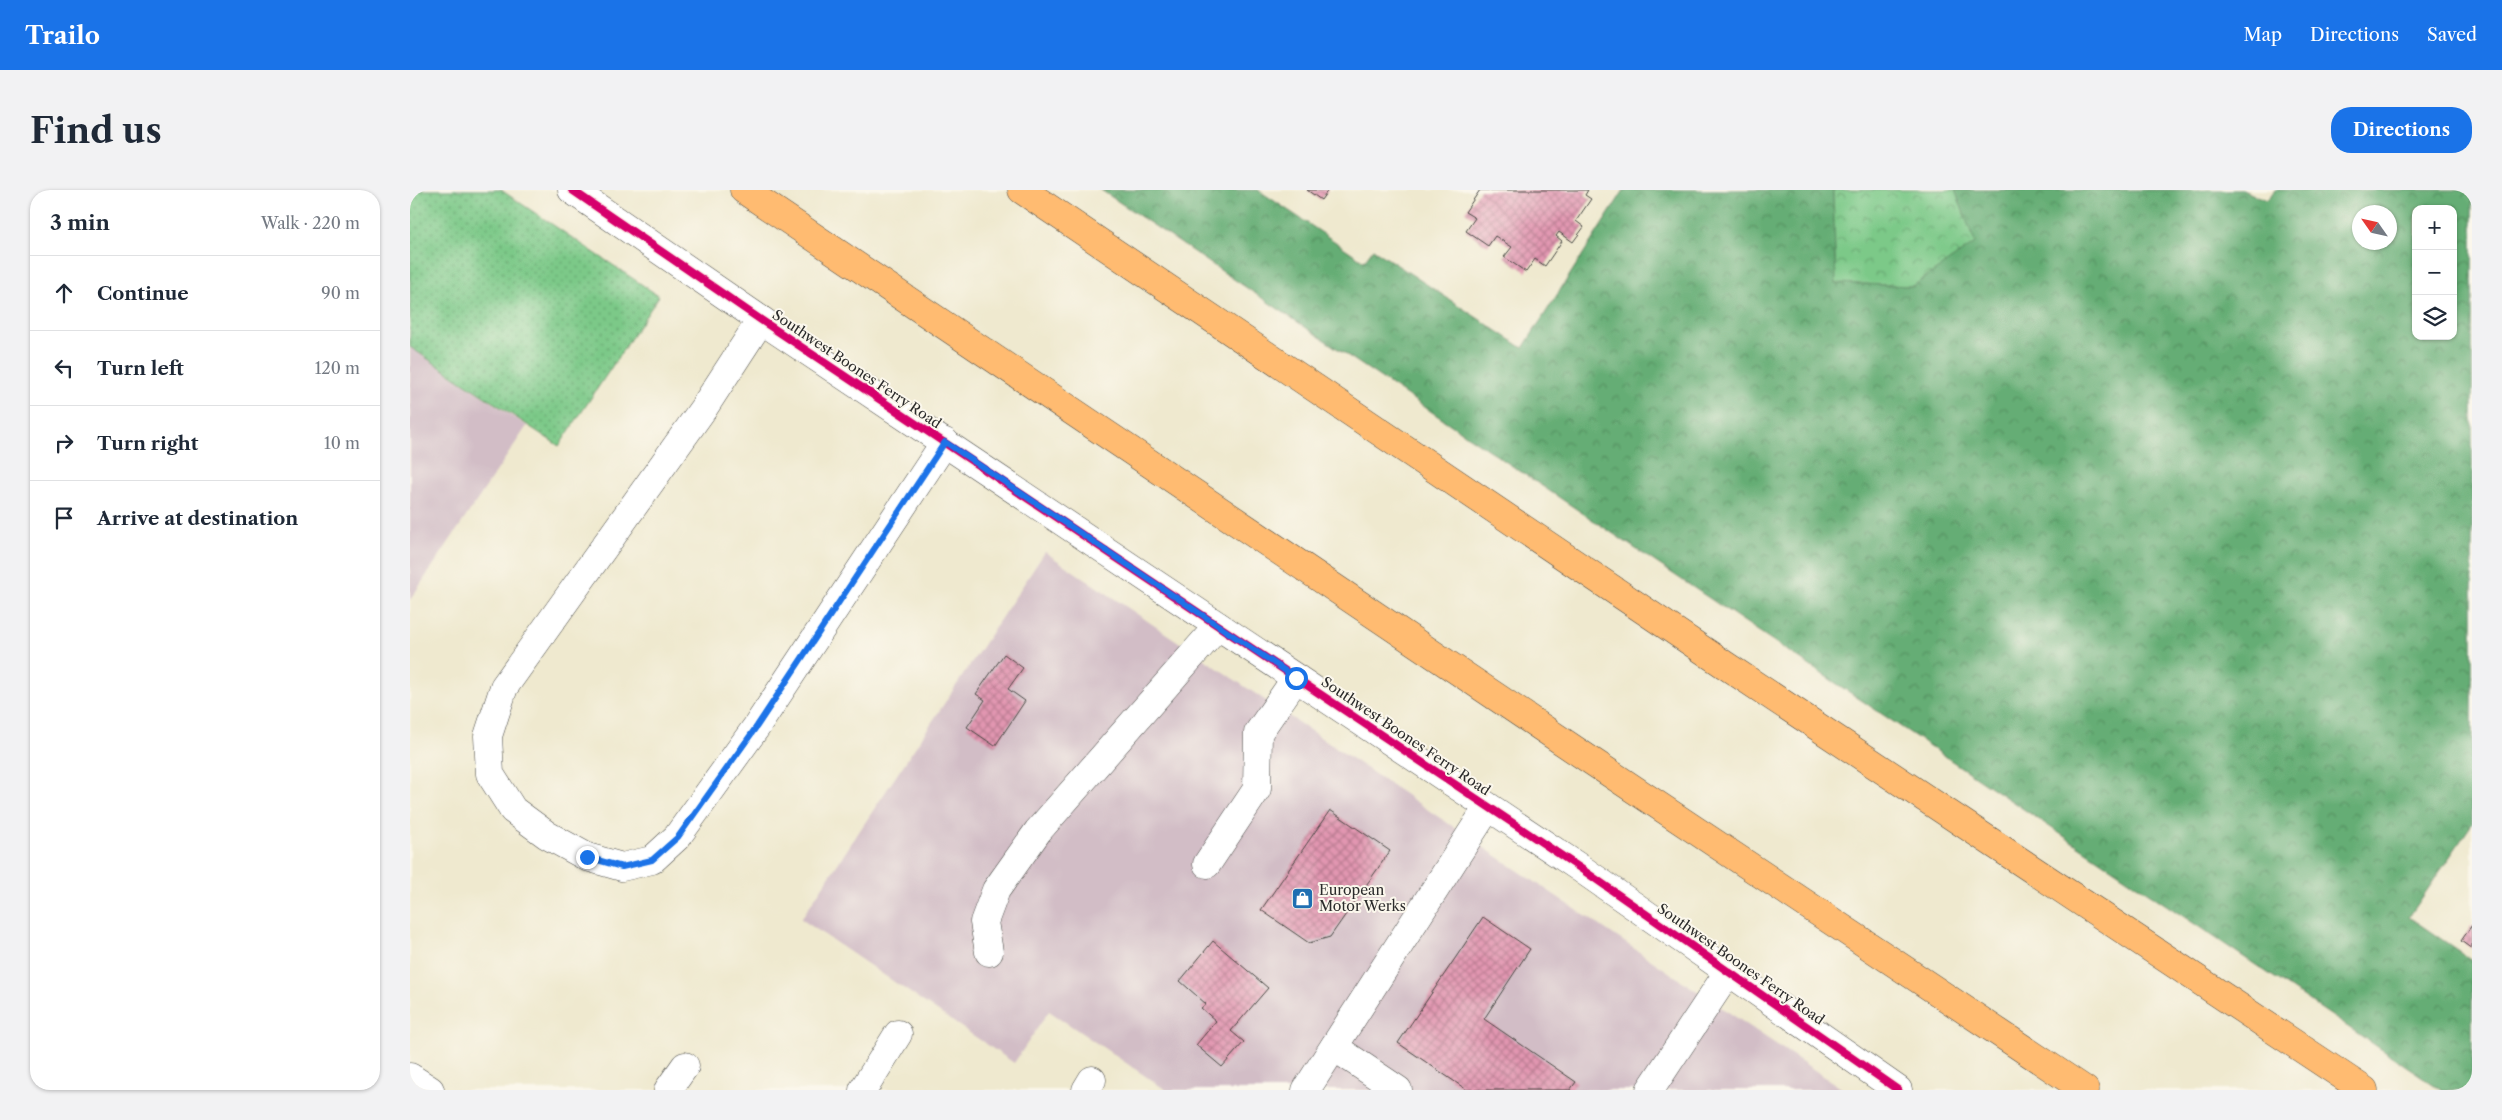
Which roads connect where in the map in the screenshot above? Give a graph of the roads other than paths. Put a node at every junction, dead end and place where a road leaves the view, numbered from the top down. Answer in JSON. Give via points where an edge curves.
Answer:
{"nodes":[{"id":1,"x":572,"y":190,"type":"edge"},
{"id":2,"x":744,"y":190,"type":"edge"},
{"id":3,"x":1022,"y":190,"type":"edge"},
{"id":4,"x":761,"y":320,"type":"junction"},
{"id":5,"x":945,"y":442,"type":"junction"},
{"id":6,"x":1218,"y":626,"type":"junction"},
{"id":7,"x":1296,"y":678,"type":"junction"},
{"id":8,"x":1488,"y":807,"type":"junction"},
{"id":9,"x":1207,"y":864,"type":"dead end"},
{"id":10,"x":989,"y":952,"type":"dead end"},
{"id":11,"x":1729,"y":971,"type":"junction"},
{"id":12,"x":898,"y":1034,"type":"dead end"},
{"id":13,"x":1334,"y":1047,"type":"junction"},
{"id":14,"x":685,"y":1066,"type":"dead end"},
{"id":15,"x":410,"y":1076,"type":"edge"},
{"id":16,"x":430,"y":1090,"type":"edge"},
{"id":17,"x":668,"y":1090,"type":"edge"},
{"id":18,"x":862,"y":1090,"type":"edge"},
{"id":19,"x":1306,"y":1090,"type":"edge"},
{"id":20,"x":1398,"y":1090,"type":"edge"},
{"id":21,"x":1650,"y":1090,"type":"edge"},
{"id":22,"x":1898,"y":1090,"type":"edge"},
{"id":23,"x":2085,"y":1090,"type":"edge"},
{"id":24,"x":2364,"y":1090,"type":"edge"}],
"edges":[{"from":1,"to":4,"type":"street","name":"Southwest Boones Ferry Road"},
{"from":2,"to":23,"type":"highway"},
{"from":3,"to":24,"type":"highway","via":[[1725,665]]},
{"from":4,"to":5,"type":"street","name":"Southwest Boones Ferry Road"},
{"from":4,"to":5,"type":"street","via":[[703,409],[504,687],[488,736],[490,774],[513,810],[547,835],[587,857],[622,867],[652,860],[678,837],[757,726]]},
{"from":5,"to":6,"type":"street","name":"Southwest Boones Ferry Road"},
{"from":6,"to":7,"type":"street","name":"Southwest Boones Ferry Road"},
{"from":6,"to":10,"type":"street","via":[[1038,831],[996,890],[984,922]]},
{"from":7,"to":8,"type":"street","name":"Southwest Boones Ferry Road"},
{"from":7,"to":9,"type":"street","via":[[1258,733],[1257,789]]},
{"from":8,"to":11,"type":"street","name":"Southwest Boones Ferry Road"},
{"from":8,"to":13,"type":"street"},
{"from":11,"to":21,"type":"street"},
{"from":11,"to":22,"type":"street","name":"Southwest Boones Ferry Road"},
{"from":12,"to":18,"type":"street"},
{"from":13,"to":19,"type":"street"},
{"from":13,"to":20,"type":"street"},
{"from":14,"to":17,"type":"street"},
{"from":15,"to":16,"type":"street"}]}
